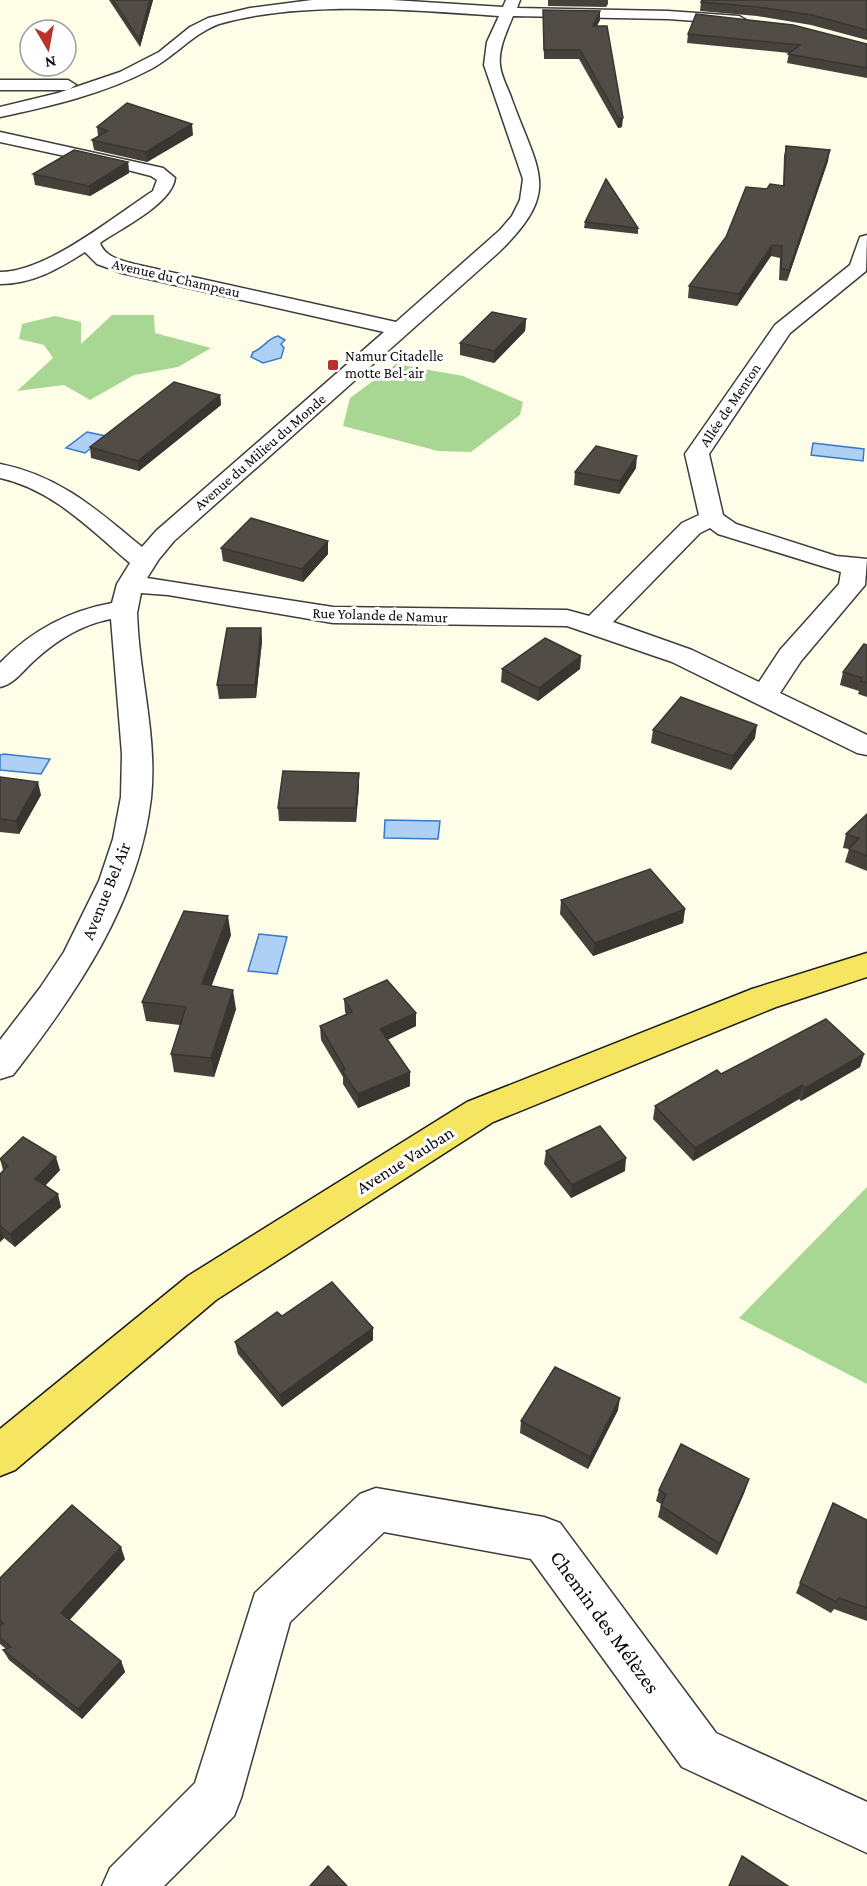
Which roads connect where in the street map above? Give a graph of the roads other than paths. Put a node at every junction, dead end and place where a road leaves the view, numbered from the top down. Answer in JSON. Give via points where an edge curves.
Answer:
{"nodes":[{"id":1,"x":327,"y":0,"type":"edge"},
{"id":2,"x":344,"y":2,"type":"junction"},
{"id":3,"x":511,"y":6,"type":"edge"},
{"id":4,"x":202,"y":7,"type":"dead end"},
{"id":5,"x":750,"y":21,"type":"edge"},
{"id":6,"x":201,"y":27,"type":"junction"},
{"id":7,"x":0,"y":85,"type":"edge"},
{"id":8,"x":97,"y":87,"type":"junction"},
{"id":9,"x":0,"y":112,"type":"edge"},
{"id":10,"x":0,"y":137,"type":"edge"},
{"id":11,"x":90,"y":241,"type":"junction"},
{"id":12,"x":867,"y":241,"type":"edge"},
{"id":13,"x":0,"y":278,"type":"edge"},
{"id":14,"x":399,"y":329,"type":"junction"},
{"id":15,"x":0,"y":471,"type":"edge"},
{"id":16,"x":712,"y":518,"type":"junction"},
{"id":17,"x":861,"y":567,"type":"edge"},
{"id":18,"x":133,"y":585,"type":"junction"},
{"id":19,"x":595,"y":624,"type":"junction"},
{"id":20,"x":0,"y":679,"type":"edge"},
{"id":21,"x":763,"y":697,"type":"junction"},
{"id":22,"x":867,"y":746,"type":"edge"},
{"id":23,"x":867,"y":965,"type":"edge"},
{"id":24,"x":0,"y":1065,"type":"edge"},
{"id":25,"x":0,"y":1456,"type":"edge"},
{"id":26,"x":867,"y":1828,"type":"edge"},
{"id":27,"x":128,"y":1886,"type":"edge"}],
"edges":[{"from":1,"to":2,"type":"street"},
{"from":2,"to":3,"type":"street"},
{"from":2,"to":6,"type":"street","via":[[274,9]]},
{"from":3,"to":5,"type":"street"},
{"from":3,"to":14,"type":"street","name":"Avenue du Milieu du Monde","via":[[495,42],[492,65],[532,179],[531,200],[520,220],[501,240]]},
{"from":4,"to":6,"type":"street"},
{"from":6,"to":8,"type":"street","via":[[164,55]]},
{"from":7,"to":8,"type":"street"},
{"from":8,"to":9,"type":"street"},
{"from":10,"to":11,"type":"street","name":"Avenue du Champeau","via":[[117,162],[166,178],[159,195]]},
{"from":11,"to":13,"type":"street","via":[[34,274]]},
{"from":11,"to":14,"type":"street","name":"Avenue du Champeau","via":[[92,251],[100,259],[129,269]]},
{"from":12,"to":16,"type":"street","name":"Allée de Menton","via":[[859,267],[782,329],[697,454]]},
{"from":14,"to":18,"type":"street","name":"Avenue du Milieu du Monde","via":[[165,536]]},
{"from":15,"to":18,"type":"street","via":[[25,477],[63,496]]},
{"from":16,"to":17,"type":"street","via":[[727,529],[830,562]]},
{"from":16,"to":19,"type":"street","via":[[691,528]]},
{"from":17,"to":21,"type":"street","via":[[852,585],[790,656]]},
{"from":18,"to":19,"type":"street","name":"Rue Yolande de Namur","via":[[168,587],[333,615],[567,618]]},
{"from":18,"to":20,"type":"street","via":[[91,614],[57,630]]},
{"from":18,"to":24,"type":"street","name":"Avenue Bel Air","via":[[125,642],[137,754],[132,824],[112,886],[86,944],[39,1018]]},
{"from":19,"to":21,"type":"street","name":"Rue Yolande de Namur","via":[[682,656]]},
{"from":21,"to":22,"type":"street","name":"Rue Yolande de Namur"},
{"from":23,"to":25,"type":"main road","name":"Avenue Vauban","via":[[764,998],[480,1112],[202,1288]]},
{"from":26,"to":27,"type":"street","name":"Chemin des Mélèzes","via":[[699,1750],[544,1539],[376,1509],[271,1609],[216,1798]]}]}
